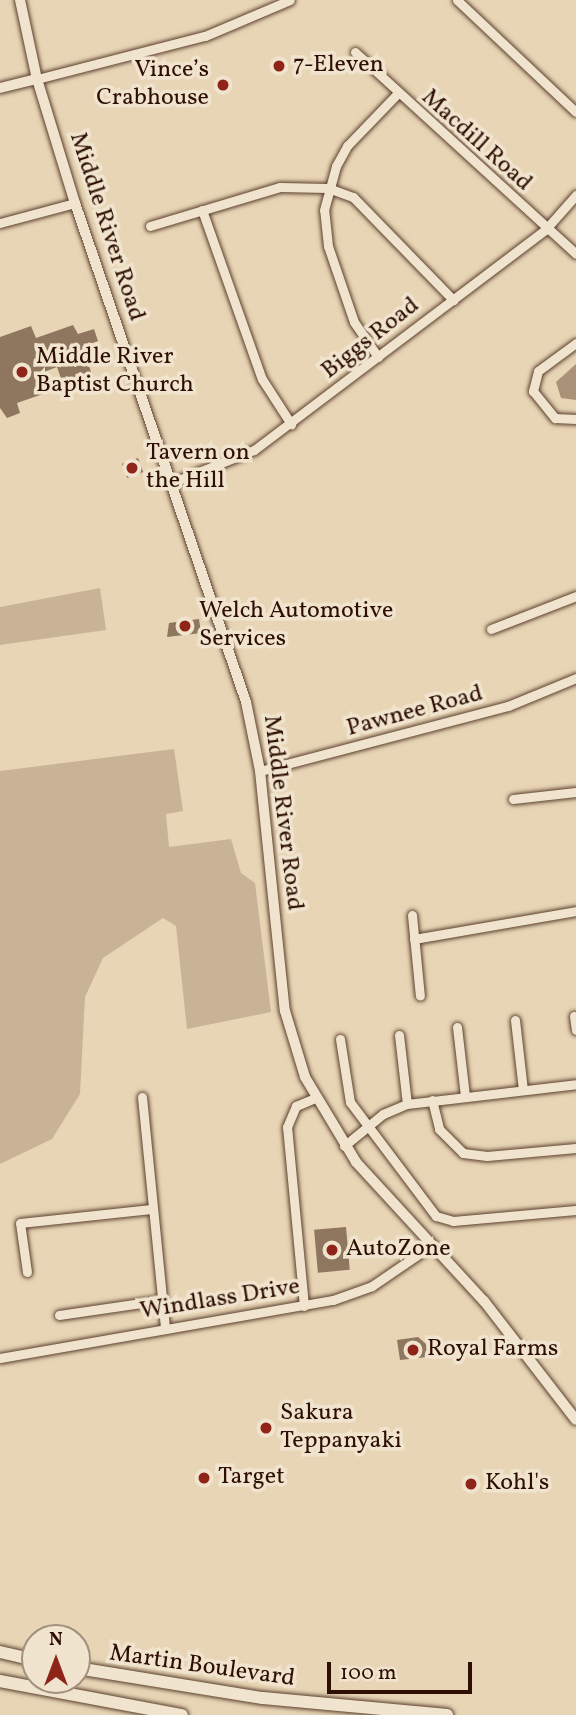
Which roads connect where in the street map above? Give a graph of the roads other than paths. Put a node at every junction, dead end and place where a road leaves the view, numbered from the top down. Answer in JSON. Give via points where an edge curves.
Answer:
{"nodes":[{"id":1,"x":20,"y":0,"type":"edge"},
{"id":2,"x":290,"y":0,"type":"edge"},
{"id":3,"x":457,"y":0,"type":"edge"},
{"id":4,"x":355,"y":52,"type":"dead end"},
{"id":5,"x":37,"y":79,"type":"junction"},
{"id":6,"x":0,"y":88,"type":"edge"},
{"id":7,"x":397,"y":94,"type":"junction"},
{"id":8,"x":576,"y":112,"type":"edge"},
{"id":9,"x":328,"y":188,"type":"junction"},
{"id":10,"x":576,"y":195,"type":"edge"},
{"id":11,"x":75,"y":203,"type":"junction"},
{"id":12,"x":202,"y":210,"type":"junction"},
{"id":13,"x":0,"y":223,"type":"edge"},
{"id":14,"x":150,"y":226,"type":"dead end"},
{"id":15,"x":545,"y":230,"type":"junction"},
{"id":16,"x":576,"y":254,"type":"edge"},
{"id":17,"x":453,"y":300,"type":"junction"},
{"id":18,"x":576,"y":343,"type":"edge"},
{"id":19,"x":378,"y":357,"type":"junction"},
{"id":20,"x":576,"y":419,"type":"edge"},
{"id":21,"x":291,"y":424,"type":"junction"},
{"id":22,"x":171,"y":484,"type":"junction"},
{"id":23,"x":576,"y":596,"type":"edge"},
{"id":24,"x":491,"y":629,"type":"dead end"},
{"id":25,"x":576,"y":678,"type":"edge"},
{"id":26,"x":260,"y":771,"type":"junction"},
{"id":27,"x":576,"y":792,"type":"edge"},
{"id":28,"x":513,"y":799,"type":"dead end"},
{"id":29,"x":576,"y":911,"type":"edge"},
{"id":30,"x":412,"y":915,"type":"dead end"},
{"id":31,"x":414,"y":939,"type":"junction"},
{"id":32,"x":420,"y":996,"type":"dead end"},
{"id":33,"x":574,"y":1016,"type":"edge"},
{"id":34,"x":515,"y":1020,"type":"dead end"},
{"id":35,"x":457,"y":1027,"type":"dead end"},
{"id":36,"x":576,"y":1030,"type":"edge"},
{"id":37,"x":399,"y":1035,"type":"dead end"},
{"id":38,"x":340,"y":1039,"type":"dead end"},
{"id":39,"x":576,"y":1084,"type":"edge"},
{"id":40,"x":523,"y":1090,"type":"junction"},
{"id":41,"x":465,"y":1096,"type":"junction"},
{"id":42,"x":142,"y":1097,"type":"dead end"},
{"id":43,"x":315,"y":1098,"type":"junction"},
{"id":44,"x":432,"y":1100,"type":"junction"},
{"id":45,"x":407,"y":1104,"type":"junction"},
{"id":46,"x":367,"y":1127,"type":"junction"},
{"id":47,"x":344,"y":1146,"type":"junction"},
{"id":48,"x":576,"y":1148,"type":"edge"},
{"id":49,"x":151,"y":1209,"type":"junction"},
{"id":50,"x":576,"y":1210,"type":"edge"},
{"id":51,"x":432,"y":1245,"type":"junction"},
{"id":52,"x":27,"y":1272,"type":"dead end"},
{"id":53,"x":162,"y":1300,"type":"junction"},
{"id":54,"x":304,"y":1306,"type":"junction"},
{"id":55,"x":59,"y":1315,"type":"dead end"},
{"id":56,"x":165,"y":1329,"type":"junction"},
{"id":57,"x":0,"y":1358,"type":"edge"},
{"id":58,"x":562,"y":1404,"type":"junction"},
{"id":59,"x":576,"y":1420,"type":"edge"},
{"id":60,"x":576,"y":1432,"type":"edge"},
{"id":61,"x":0,"y":1652,"type":"edge"},
{"id":62,"x":21,"y":1657,"type":"edge"},
{"id":63,"x":91,"y":1670,"type":"edge"},
{"id":64,"x":0,"y":1681,"type":"edge"},
{"id":65,"x":183,"y":1715,"type":"edge"},
{"id":66,"x":447,"y":1715,"type":"edge"}],
"edges":[{"from":1,"to":5,"type":"street","name":"Middle River Road"},
{"from":2,"to":5,"type":"street","via":[[205,36]]},
{"from":3,"to":8,"type":"street"},
{"from":4,"to":7,"type":"street","name":"Macdill Road"},
{"from":5,"to":6,"type":"street"},
{"from":5,"to":11,"type":"street","name":"Middle River Road"},
{"from":7,"to":9,"type":"street","via":[[347,146]]},
{"from":7,"to":15,"type":"street","name":"Macdill Road"},
{"from":9,"to":12,"type":"street","via":[[280,187]]},
{"from":9,"to":17,"type":"street","via":[[353,197],[420,260]]},
{"from":9,"to":19,"type":"street","via":[[328,246],[354,322]]},
{"from":10,"to":15,"type":"street","name":"Biggs Road"},
{"from":11,"to":13,"type":"street"},
{"from":11,"to":22,"type":"street","name":"Middle River Road"},
{"from":12,"to":14,"type":"street"},
{"from":12,"to":21,"type":"street","via":[[262,379]]},
{"from":15,"to":16,"type":"street","name":"Macdill Road"},
{"from":15,"to":17,"type":"street","name":"Biggs Road"},
{"from":17,"to":19,"type":"street","name":"Biggs Road"},
{"from":18,"to":20,"type":"street","via":[[538,370],[533,391],[555,418]]},
{"from":19,"to":21,"type":"street","name":"Biggs Road"},
{"from":21,"to":22,"type":"street","name":"Biggs Road","via":[[237,460]]},
{"from":22,"to":26,"type":"street","name":"Middle River Road","via":[[238,673]]},
{"from":23,"to":24,"type":"street"},
{"from":25,"to":26,"type":"street","name":"Pawnee Road","via":[[508,706]]},
{"from":26,"to":43,"type":"street","name":"Middle River Road","via":[[285,1011]]},
{"from":27,"to":28,"type":"street"},
{"from":29,"to":31,"type":"street"},
{"from":30,"to":31,"type":"street"},
{"from":31,"to":32,"type":"street"},
{"from":33,"to":36,"type":"street"},
{"from":34,"to":40,"type":"street"},
{"from":35,"to":41,"type":"street"},
{"from":37,"to":45,"type":"street"},
{"from":38,"to":46,"type":"street","via":[[348,1096]]},
{"from":39,"to":40,"type":"street"},
{"from":40,"to":41,"type":"street"},
{"from":41,"to":44,"type":"street"},
{"from":42,"to":49,"type":"street"},
{"from":43,"to":47,"type":"street","name":"Middle River Road"},
{"from":43,"to":54,"type":"street","via":[[296,1106],[287,1127]]},
{"from":44,"to":45,"type":"street"},
{"from":44,"to":48,"type":"street","via":[[439,1129],[463,1153],[487,1156]]},
{"from":45,"to":46,"type":"street"},
{"from":46,"to":47,"type":"street"},
{"from":46,"to":50,"type":"street","via":[[440,1219]]},
{"from":47,"to":51,"type":"street","name":"Middle River Road"},
{"from":49,"to":52,"type":"street","via":[[20,1223]]},
{"from":49,"to":53,"type":"street"},
{"from":51,"to":54,"type":"street","name":"Windlass Drive","via":[[372,1286]]},
{"from":51,"to":58,"type":"street","name":"Middle River Road","via":[[509,1332]]},
{"from":53,"to":55,"type":"street"},
{"from":53,"to":56,"type":"street"},
{"from":54,"to":56,"type":"street","name":"Windlass Drive"},
{"from":56,"to":57,"type":"street","name":"Windlass Drive"},
{"from":58,"to":59,"type":"street","name":"Middle River Road"},
{"from":58,"to":60,"type":"street","name":"Middle River Road"},
{"from":61,"to":62,"type":"main road"},
{"from":63,"to":66,"type":"main road","name":"Martin Boulevard","via":[[263,1698]]},
{"from":64,"to":65,"type":"main road","name":"Martin Boulevard"}]}
